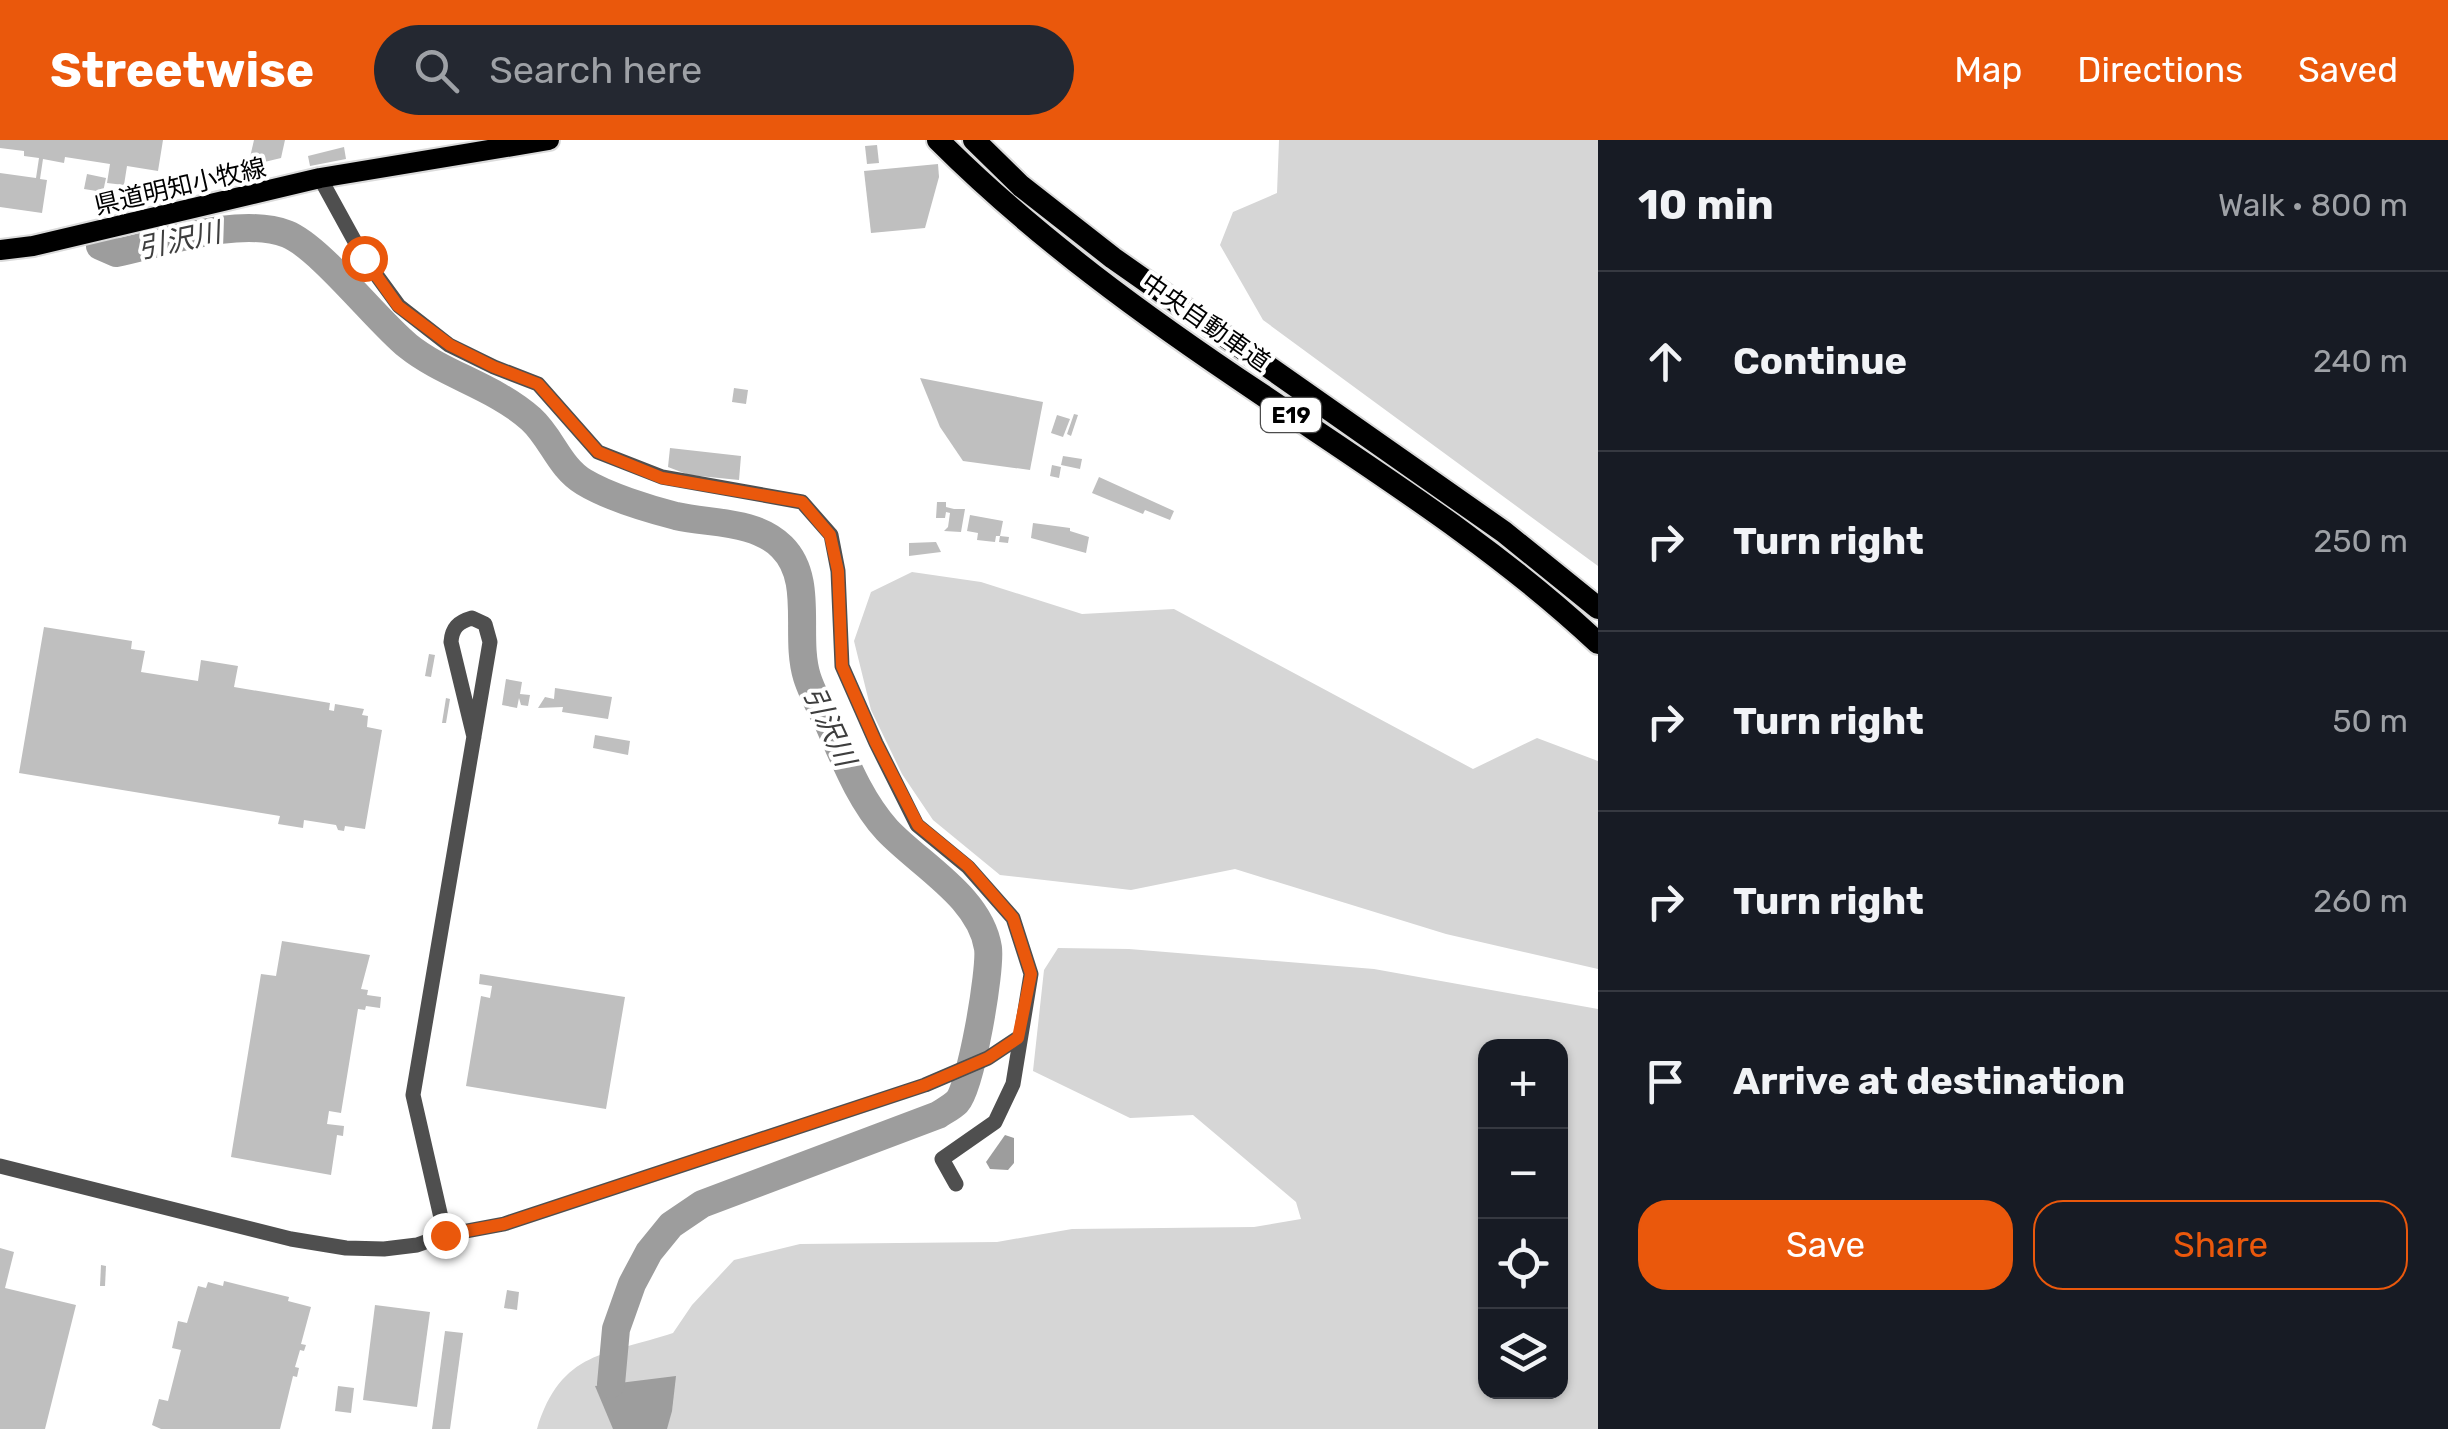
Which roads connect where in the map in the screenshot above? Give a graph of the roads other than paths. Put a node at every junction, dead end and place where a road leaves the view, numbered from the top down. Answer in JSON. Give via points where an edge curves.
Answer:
{"nodes":[{"id":1,"x":549,"y":140,"type":"edge"},
{"id":2,"x":938,"y":140,"type":"edge"},
{"id":3,"x":974,"y":140,"type":"edge"},
{"id":4,"x":320,"y":178,"type":"junction"},
{"id":5,"x":0,"y":250,"type":"edge"},
{"id":6,"x":1598,"y":608,"type":"edge"},
{"id":7,"x":1598,"y":642,"type":"edge"},
{"id":8,"x":474,"y":737,"type":"junction"},
{"id":9,"x":1018,"y":1038,"type":"junction"},
{"id":10,"x":0,"y":1166,"type":"edge"},
{"id":11,"x":956,"y":1184,"type":"dead end"},
{"id":12,"x":445,"y":1235,"type":"junction"}],
"edges":[{"from":1,"to":4,"type":"main road","name":"県道明知小牧線"},
{"from":2,"to":7,"type":"highway","name":"中央自動車道","number":"E19","via":[[984,187],[1113,290],[1488,552]]},
{"from":3,"to":6,"type":"highway","name":"中央自動車道","number":"E19","via":[[1113,258],[1504,532]]},
{"from":4,"to":5,"type":"main road","name":"県道明知小牧線"},
{"from":4,"to":9,"type":"street","via":[[398,306],[450,345],[538,384],[598,452],[662,478],[802,502],[830,535],[842,666],[876,743],[918,825],[968,866],[1013,918],[1031,974]]},
{"from":8,"to":8,"type":"street","via":[[451,642],[460,622],[472,618],[485,624],[490,642]]},
{"from":8,"to":12,"type":"street","via":[[413,1095]]},
{"from":9,"to":11,"type":"street","via":[[1013,1084],[995,1122],[942,1159]]},
{"from":9,"to":12,"type":"street","via":[[925,1085],[504,1224]]},
{"from":10,"to":12,"type":"street","via":[[346,1248],[417,1245]]}]}
